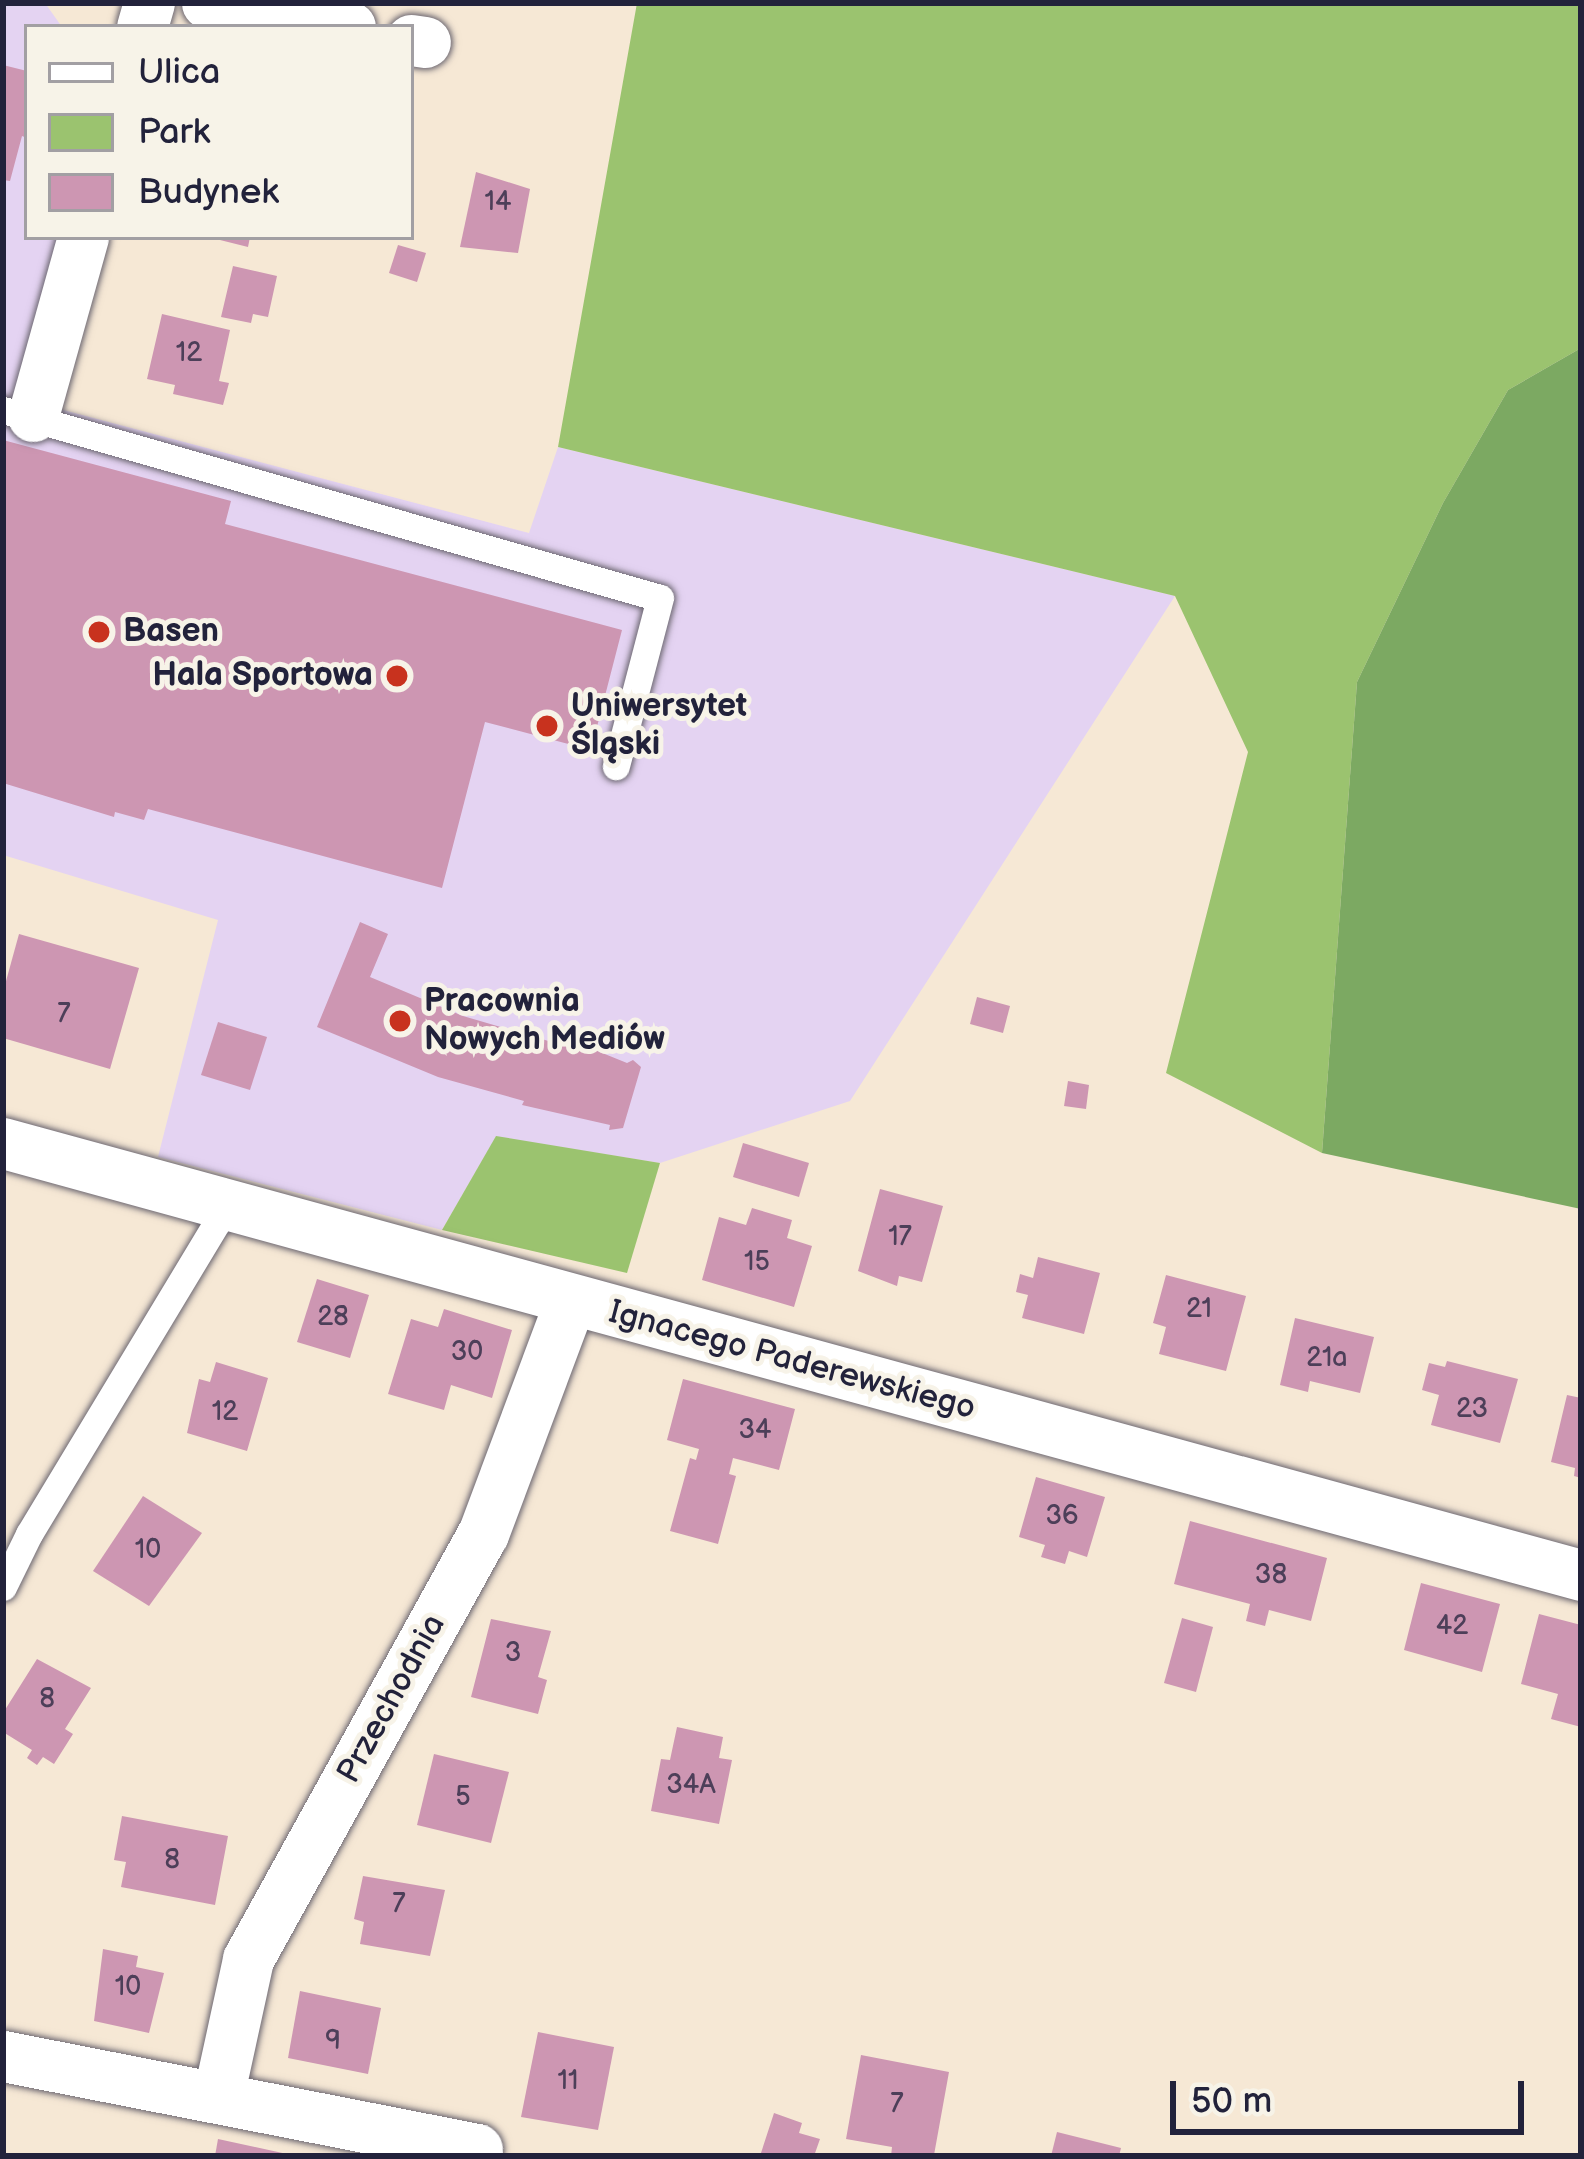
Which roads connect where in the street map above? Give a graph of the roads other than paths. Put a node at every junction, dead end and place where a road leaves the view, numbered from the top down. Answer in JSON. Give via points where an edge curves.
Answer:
{"nodes":[{"id":1,"x":207,"y":3,"type":"edge"},
{"id":2,"x":332,"y":24,"type":"edge"},
{"id":3,"x":82,"y":240,"type":"edge"},
{"id":4,"x":18,"y":413,"type":"edge"},
{"id":5,"x":616,"y":766,"type":"dead end"},
{"id":6,"x":3,"y":1143,"type":"edge"},
{"id":7,"x":228,"y":1204,"type":"junction"},
{"id":8,"x":570,"y":1301,"type":"junction"},
{"id":9,"x":1581,"y":1575,"type":"edge"},
{"id":10,"x":3,"y":1587,"type":"edge"},
{"id":11,"x":3,"y":2056,"type":"edge"},
{"id":12,"x":218,"y":2097,"type":"junction"},
{"id":13,"x":477,"y":2150,"type":"dead end"}],
"edges":[{"from":1,"to":2,"type":"street"},
{"from":3,"to":4,"type":"street"},
{"from":4,"to":5,"type":"lane","via":[[660,598]]},
{"from":6,"to":7,"type":"street","name":"Ignacego Paderewskiego"},
{"from":7,"to":8,"type":"street","name":"Ignacego Paderewskiego"},
{"from":7,"to":10,"type":"lane"},
{"from":8,"to":9,"type":"street","name":"Ignacego Paderewskiego"},
{"from":8,"to":12,"type":"street","name":"Przechodnia","via":[[483,1534],[248,1959]]},
{"from":11,"to":12,"type":"street"},
{"from":12,"to":13,"type":"street"}]}
